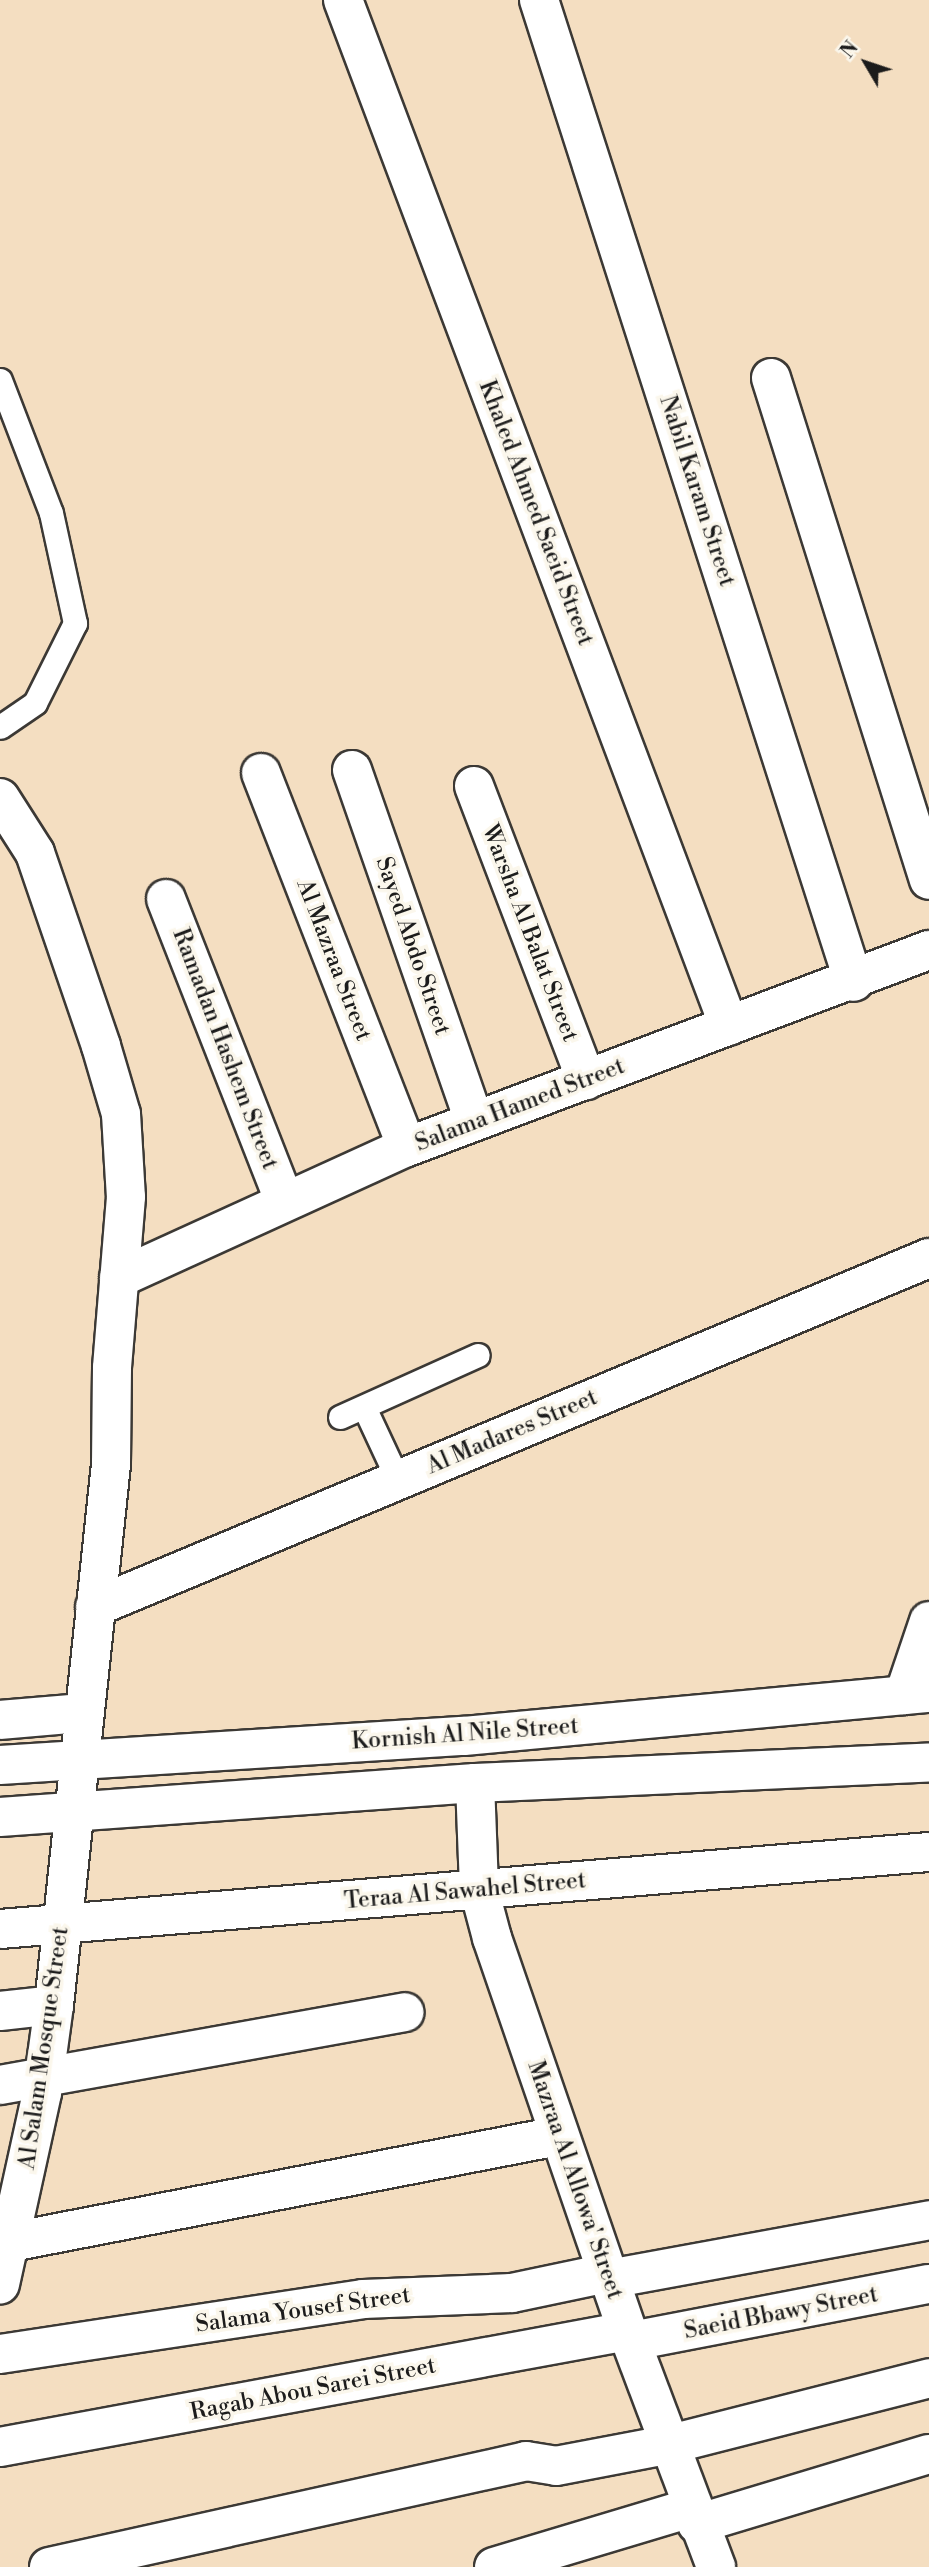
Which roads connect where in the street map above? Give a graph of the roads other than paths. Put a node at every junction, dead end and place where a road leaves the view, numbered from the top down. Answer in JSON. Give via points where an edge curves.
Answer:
{"nodes":[{"id":1,"x":342,"y":0,"type":"edge"},
{"id":2,"x":539,"y":0,"type":"edge"},
{"id":3,"x":771,"y":378,"type":"dead end"},
{"id":4,"x":0,"y":380,"type":"edge"},
{"id":5,"x":0,"y":727,"type":"edge"},
{"id":6,"x":352,"y":770,"type":"dead end"},
{"id":7,"x":261,"y":773,"type":"dead end"},
{"id":8,"x":474,"y":786,"type":"dead end"},
{"id":9,"x":0,"y":798,"type":"edge"},
{"id":10,"x":929,"y":880,"type":"edge"},
{"id":11,"x":166,"y":899,"type":"dead end"},
{"id":12,"x":929,"y":950,"type":"edge"},
{"id":13,"x":854,"y":982,"type":"junction"},
{"id":14,"x":729,"y":1026,"type":"junction"},
{"id":15,"x":586,"y":1080,"type":"junction"},
{"id":16,"x":474,"y":1121,"type":"junction"},
{"id":17,"x":407,"y":1147,"type":"junction"},
{"id":18,"x":284,"y":1200,"type":"junction"},
{"id":19,"x":929,"y":1258,"type":"edge"},
{"id":20,"x":119,"y":1278,"type":"junction"},
{"id":21,"x":478,"y":1354,"type":"dead end"},
{"id":22,"x":364,"y":1407,"type":"junction"},
{"id":23,"x":340,"y":1417,"type":"dead end"},
{"id":24,"x":398,"y":1480,"type":"junction"},
{"id":25,"x":95,"y":1607,"type":"junction"},
{"id":26,"x":929,"y":1621,"type":"edge"},
{"id":27,"x":917,"y":1694,"type":"edge"},
{"id":28,"x":82,"y":1713,"type":"junction"},
{"id":29,"x":0,"y":1720,"type":"edge"},
{"id":30,"x":83,"y":1759,"type":"junction"},
{"id":31,"x":929,"y":1762,"type":"edge"},
{"id":32,"x":0,"y":1765,"type":"edge"},
{"id":33,"x":475,"y":1783,"type":"junction"},
{"id":34,"x":76,"y":1810,"type":"junction"},
{"id":35,"x":0,"y":1817,"type":"edge"},
{"id":36,"x":929,"y":1852,"type":"edge"},
{"id":37,"x":479,"y":1889,"type":"junction"},
{"id":38,"x":62,"y":1923,"type":"junction"},
{"id":39,"x":0,"y":1929,"type":"edge"},
{"id":40,"x":54,"y":2005,"type":"junction"},
{"id":41,"x":0,"y":2011,"type":"edge"},
{"id":42,"x":404,"y":2012,"type":"dead end"},
{"id":43,"x":44,"y":2079,"type":"junction"},
{"id":44,"x":0,"y":2085,"type":"edge"},
{"id":45,"x":558,"y":2136,"type":"junction"},
{"id":46,"x":929,"y":2220,"type":"edge"},
{"id":47,"x":9,"y":2226,"type":"edge"},
{"id":48,"x":608,"y":2276,"type":"junction"},
{"id":49,"x":0,"y":2284,"type":"edge"},
{"id":50,"x":929,"y":2284,"type":"edge"},
{"id":51,"x":629,"y":2336,"type":"junction"},
{"id":52,"x":0,"y":2354,"type":"edge"},
{"id":53,"x":929,"y":2378,"type":"edge"},
{"id":54,"x":671,"y":2444,"type":"junction"},
{"id":55,"x":0,"y":2447,"type":"edge"},
{"id":56,"x":929,"y":2454,"type":"edge"},
{"id":57,"x":694,"y":2516,"type":"junction"},
{"id":58,"x":49,"y":2567,"type":"edge"},
{"id":59,"x":494,"y":2567,"type":"edge"},
{"id":60,"x":716,"y":2567,"type":"edge"}],
"edges":[{"from":1,"to":14,"type":"street","name":"Khaled Ahmed Saeid Street"},
{"from":2,"to":13,"type":"street","name":"Nabil Karam Street"},
{"from":3,"to":10,"type":"street"},
{"from":4,"to":5,"type":"lane","via":[[51,513],[75,623],[35,703]]},
{"from":6,"to":16,"type":"street","name":"Sayed Abdo Street"},
{"from":7,"to":17,"type":"street","name":"Al Mazraa Street"},
{"from":8,"to":15,"type":"street","name":"Warsha Al Balat Street"},
{"from":9,"to":20,"type":"street","name":"Al Salam Mosque Street","via":[[35,853],[121,1114],[126,1197]]},
{"from":11,"to":18,"type":"street","name":"Ramadan Hashem Street"},
{"from":12,"to":13,"type":"street","name":"Salama Hamed Street"},
{"from":13,"to":14,"type":"street","name":"Salama Hamed Street"},
{"from":14,"to":15,"type":"street","name":"Salama Hamed Street"},
{"from":15,"to":16,"type":"street","name":"Salama Hamed Street"},
{"from":16,"to":17,"type":"street","name":"Salama Hamed Street"},
{"from":17,"to":18,"type":"street","name":"Salama Hamed Street"},
{"from":18,"to":20,"type":"street","name":"Salama Hamed Street"},
{"from":19,"to":24,"type":"street","name":"Al Madares Street"},
{"from":20,"to":25,"type":"street","name":"Al Salam Mosque Street","via":[[111,1464]]},
{"from":21,"to":22,"type":"lane"},
{"from":22,"to":23,"type":"lane"},
{"from":22,"to":24,"type":"lane"},
{"from":24,"to":25,"type":"street","name":"Al Madares Street"},
{"from":25,"to":28,"type":"street","name":"Al Salam Mosque Street"},
{"from":26,"to":27,"type":"street"},
{"from":27,"to":30,"type":"street","name":"Kornish Al Nile Street","via":[[464,1736]]},
{"from":28,"to":29,"type":"street"},
{"from":28,"to":30,"type":"street","name":"Al Salam Mosque Street"},
{"from":30,"to":32,"type":"street","name":"Kornish Al Nile Street"},
{"from":30,"to":34,"type":"street","name":"Al Salam Mosque Street"},
{"from":31,"to":33,"type":"street"},
{"from":33,"to":34,"type":"street"},
{"from":33,"to":37,"type":"street","name":"Mazraa Al Allowa' Street"},
{"from":34,"to":35,"type":"street"},
{"from":34,"to":38,"type":"street","name":"Al Salam Mosque Street"},
{"from":36,"to":37,"type":"street","name":"Teraa Al Sawahel Street"},
{"from":37,"to":38,"type":"street","name":"Teraa Al Sawahel Street"},
{"from":37,"to":45,"type":"street","name":"Mazraa Al Allowa' Street"},
{"from":38,"to":39,"type":"street","name":"Teraa Al Sawahel Street"},
{"from":38,"to":40,"type":"street","name":"Al Salam Mosque Street"},
{"from":40,"to":41,"type":"street"},
{"from":40,"to":43,"type":"street","name":"Al Salam Mosque Street"},
{"from":42,"to":43,"type":"street"},
{"from":43,"to":44,"type":"street"},
{"from":43,"to":47,"type":"street","name":"Al Salam Mosque Street"},
{"from":45,"to":47,"type":"street"},
{"from":45,"to":48,"type":"street","name":"Mazraa Al Allowa' Street"},
{"from":46,"to":48,"type":"street","name":"Salama Yousef Street"},
{"from":47,"to":49,"type":"street","name":"Al Salam Mosque Street"},
{"from":48,"to":51,"type":"street","name":"Mazraa Al Allowa' Street"},
{"from":48,"to":52,"type":"street","name":"Salama Yousef Street","via":[[512,2293],[362,2299]]},
{"from":50,"to":51,"type":"street","name":"Saeid Bbawy Street"},
{"from":51,"to":54,"type":"street","name":"Mazraa Al Allowa' Street"},
{"from":51,"to":55,"type":"street","name":"Ragab Abou Sarei Street"},
{"from":53,"to":54,"type":"street"},
{"from":54,"to":57,"type":"street","name":"Mazraa Al Allowa' Street"},
{"from":54,"to":58,"type":"street","via":[[556,2466],[526,2461]]},
{"from":56,"to":57,"type":"street"},
{"from":57,"to":59,"type":"street"},
{"from":57,"to":60,"type":"street","name":"Mazraa Al Allowa' Street"}]}
